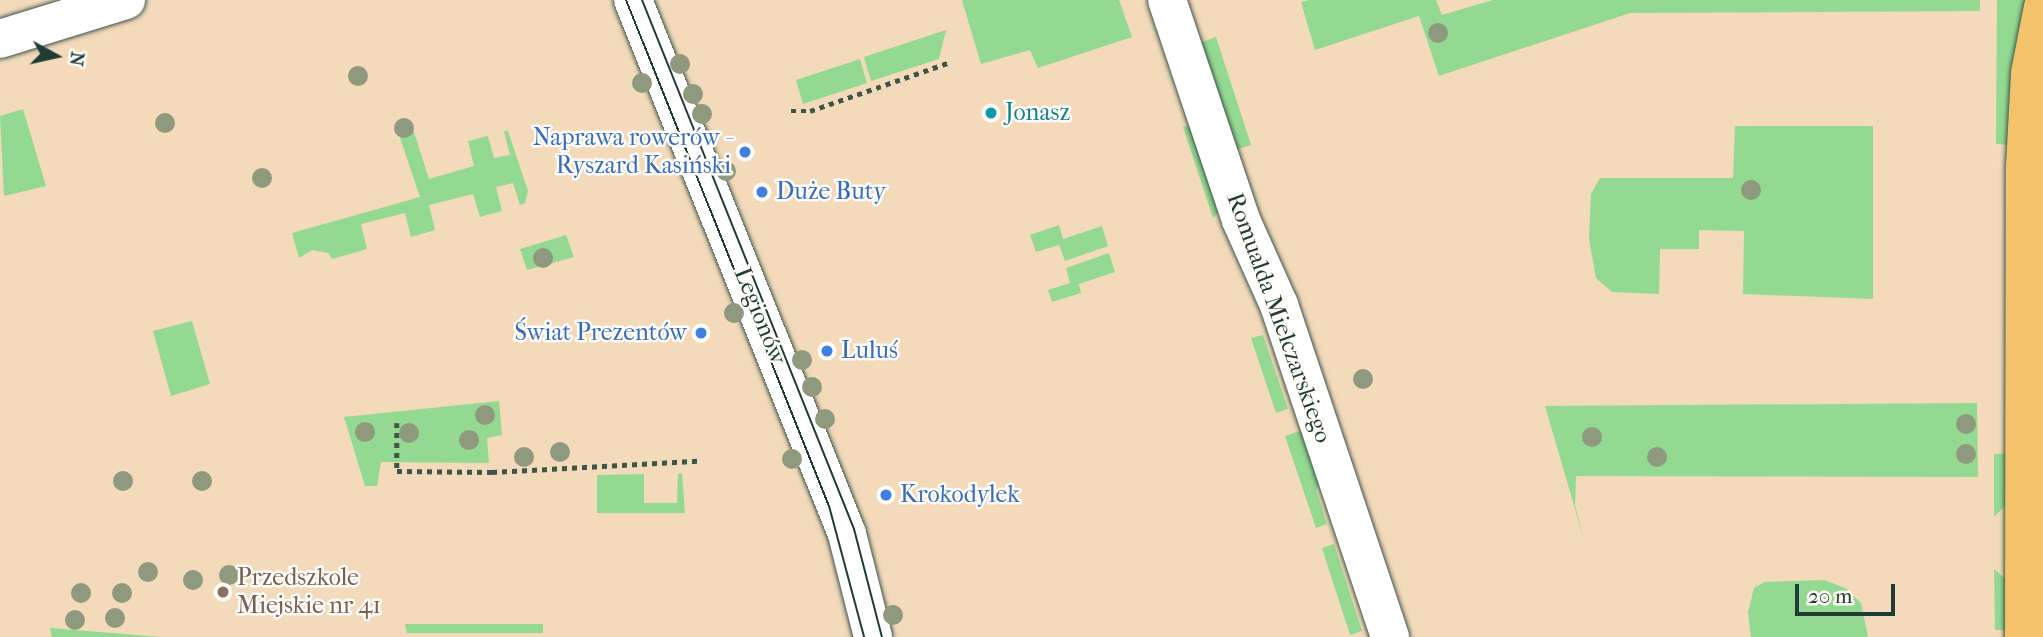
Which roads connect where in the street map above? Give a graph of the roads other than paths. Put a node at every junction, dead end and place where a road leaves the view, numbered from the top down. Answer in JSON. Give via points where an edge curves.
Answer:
{"nodes":[{"id":1,"x":126,"y":0,"type":"edge"},
{"id":2,"x":633,"y":0,"type":"edge"},
{"id":3,"x":1167,"y":0,"type":"edge"},
{"id":4,"x":2043,"y":7,"type":"edge"},
{"id":5,"x":0,"y":39,"type":"edge"},
{"id":6,"x":2036,"y":75,"type":"edge"},
{"id":7,"x":2034,"y":270,"type":"edge"},
{"id":8,"x":873,"y":637,"type":"edge"},
{"id":9,"x":1390,"y":637,"type":"edge"},
{"id":10,"x":2024,"y":637,"type":"edge"}],
"edges":[{"from":1,"to":5,"type":"street"},
{"from":2,"to":8,"type":"street","name":"Legionów","via":[[843,521]]},
{"from":3,"to":9,"type":"street","name":"Romualda Mielczarskiego","via":[[1241,220],[1279,305]]},
{"from":4,"to":6,"type":"main road"},
{"from":6,"to":7,"type":"main road"},
{"from":7,"to":10,"type":"main road"}]}
